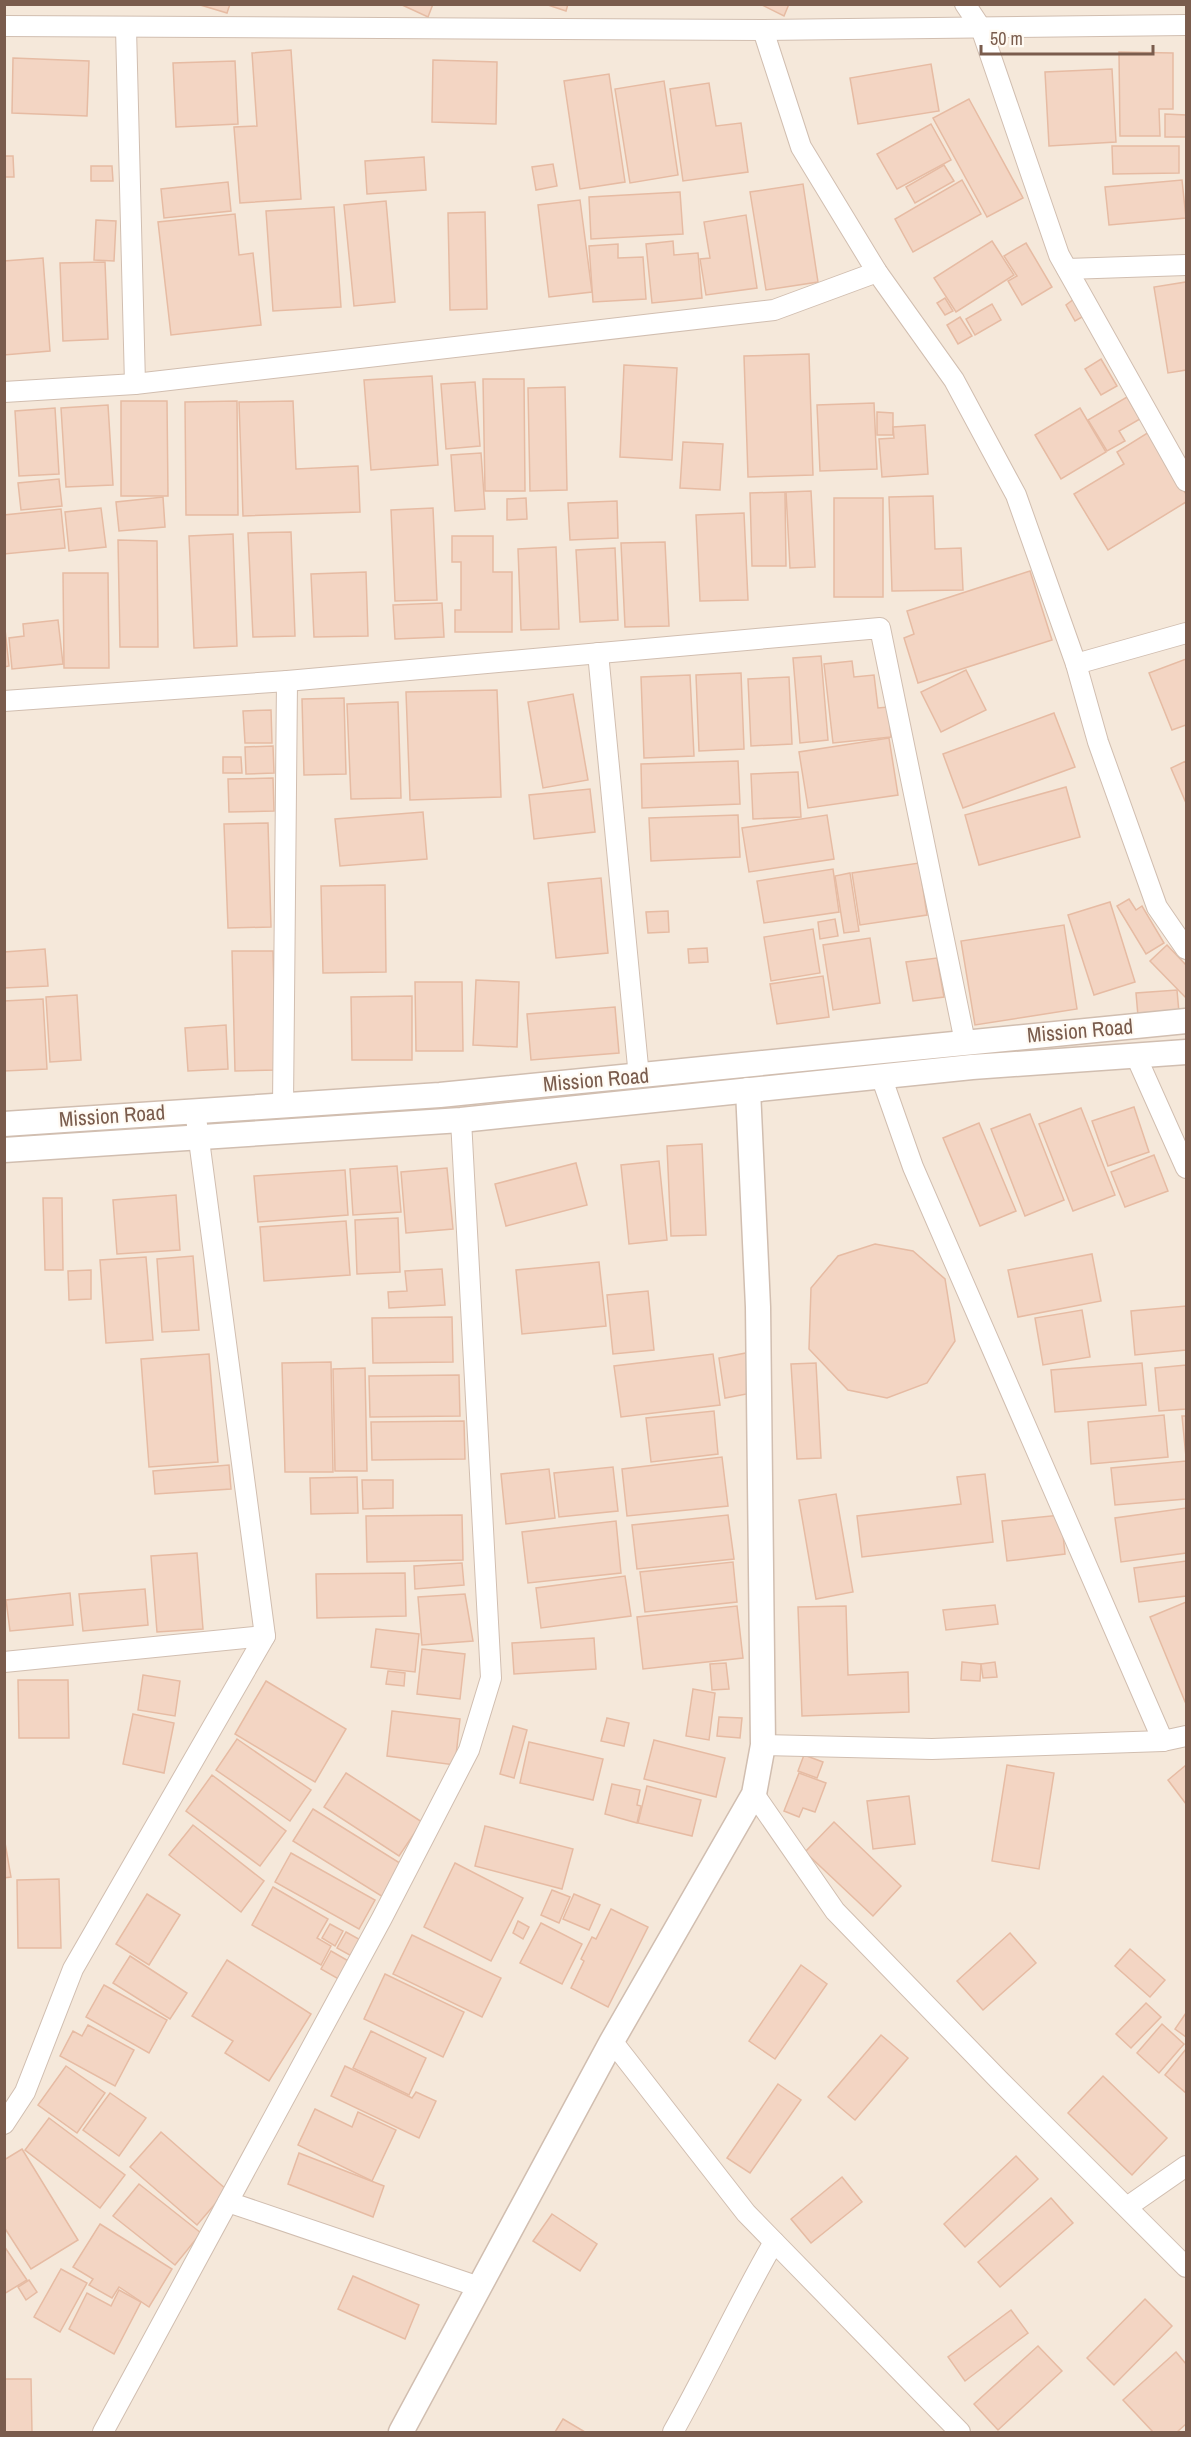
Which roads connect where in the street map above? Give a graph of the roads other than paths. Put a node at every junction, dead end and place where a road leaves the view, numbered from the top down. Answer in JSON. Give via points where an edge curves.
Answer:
{"nodes":[{"id":1,"x":965,"y":4,"type":"edge"},
{"id":2,"x":4,"y":26,"type":"edge"},
{"id":3,"x":1186,"y":26,"type":"edge"},
{"id":4,"x":126,"y":28,"type":"junction"},
{"id":5,"x":981,"y":28,"type":"junction"},
{"id":6,"x":763,"y":30,"type":"junction"},
{"id":7,"x":1186,"y":265,"type":"edge"},
{"id":8,"x":1067,"y":269,"type":"junction"},
{"id":9,"x":877,"y":272,"type":"junction"},
{"id":10,"x":135,"y":384,"type":"junction"},
{"id":11,"x":4,"y":392,"type":"edge"},
{"id":12,"x":1186,"y":481,"type":"edge"},
{"id":13,"x":1186,"y":633,"type":"edge"},
{"id":14,"x":598,"y":653,"type":"junction"},
{"id":15,"x":1076,"y":664,"type":"junction"},
{"id":16,"x":287,"y":681,"type":"junction"},
{"id":17,"x":4,"y":700,"type":"edge"},
{"id":18,"x":1186,"y":949,"type":"edge"},
{"id":19,"x":1186,"y":1021,"type":"edge"},
{"id":20,"x":965,"y":1042,"type":"junction"},
{"id":21,"x":1186,"y":1052,"type":"edge"},
{"id":22,"x":1135,"y":1054,"type":"junction"},
{"id":23,"x":881,"y":1076,"type":"junction"},
{"id":24,"x":639,"y":1077,"type":"junction"},
{"id":25,"x":748,"y":1090,"type":"junction"},
{"id":26,"x":283,"y":1106,"type":"junction"},
{"id":27,"x":195,"y":1110,"type":"junction"},
{"id":28,"x":461,"y":1120,"type":"junction"},
{"id":29,"x":4,"y":1124,"type":"edge"},
{"id":30,"x":198,"y":1136,"type":"junction"},
{"id":31,"x":4,"y":1150,"type":"edge"},
{"id":32,"x":1186,"y":1168,"type":"edge"},
{"id":33,"x":265,"y":1636,"type":"junction"},
{"id":34,"x":4,"y":1662,"type":"edge"},
{"id":35,"x":1186,"y":1736,"type":"edge"},
{"id":36,"x":1163,"y":1741,"type":"junction"},
{"id":37,"x":763,"y":1745,"type":"junction"},
{"id":38,"x":754,"y":1794,"type":"junction"},
{"id":39,"x":612,"y":2042,"type":"junction"},
{"id":40,"x":4,"y":2124,"type":"edge"},
{"id":41,"x":1186,"y":2166,"type":"edge"},
{"id":42,"x":228,"y":2202,"type":"junction"},
{"id":43,"x":1127,"y":2207,"type":"junction"},
{"id":44,"x":774,"y":2242,"type":"junction"},
{"id":45,"x":1186,"y":2267,"type":"edge"},
{"id":46,"x":479,"y":2287,"type":"junction"},
{"id":47,"x":103,"y":2433,"type":"edge"},
{"id":48,"x":401,"y":2433,"type":"edge"},
{"id":49,"x":674,"y":2433,"type":"edge"},
{"id":50,"x":960,"y":2433,"type":"edge"}],
"edges":[{"from":1,"to":5,"type":"street"},
{"from":2,"to":4,"type":"street"},
{"from":3,"to":5,"type":"street"},
{"from":4,"to":6,"type":"street"},
{"from":4,"to":10,"type":"street"},
{"from":5,"to":6,"type":"street"},
{"from":5,"to":8,"type":"street"},
{"from":6,"to":9,"type":"street","via":[[801,147]]},
{"from":7,"to":8,"type":"street"},
{"from":8,"to":12,"type":"street"},
{"from":9,"to":10,"type":"street","via":[[774,310]]},
{"from":9,"to":15,"type":"street","via":[[954,380],[1016,495]]},
{"from":10,"to":11,"type":"street"},
{"from":13,"to":15,"type":"street"},
{"from":14,"to":16,"type":"street"},
{"from":14,"to":20,"type":"street","via":[[880,628]]},
{"from":14,"to":24,"type":"street"},
{"from":15,"to":18,"type":"street","via":[[1098,742],[1157,907]]},
{"from":16,"to":17,"type":"street"},
{"from":16,"to":26,"type":"street"},
{"from":19,"to":20,"type":"street","name":"Mission Road"},
{"from":20,"to":24,"type":"street","name":"Mission Road"},
{"from":21,"to":22,"type":"street","name":"Mission Road"},
{"from":22,"to":23,"type":"street","name":"Mission Road"},
{"from":22,"to":32,"type":"street"},
{"from":23,"to":25,"type":"street","name":"Mission Road"},
{"from":23,"to":36,"type":"street","via":[[913,1167]]},
{"from":24,"to":26,"type":"street","name":"Mission Road"},
{"from":25,"to":28,"type":"street","name":"Mission Road"},
{"from":25,"to":37,"type":"street","via":[[758,1307]]},
{"from":26,"to":27,"type":"street","name":"Mission Road"},
{"from":27,"to":29,"type":"street","name":"Mission Road"},
{"from":27,"to":30,"type":"street"},
{"from":28,"to":30,"type":"street","name":"Mission Road"},
{"from":28,"to":42,"type":"street","via":[[491,1678],[469,1750]]},
{"from":30,"to":31,"type":"street","name":"Mission Road"},
{"from":30,"to":33,"type":"street"},
{"from":33,"to":34,"type":"street"},
{"from":33,"to":40,"type":"street","via":[[73,1969],[25,2092]]},
{"from":35,"to":36,"type":"street"},
{"from":36,"to":37,"type":"street","via":[[932,1749]]},
{"from":37,"to":38,"type":"street"},
{"from":38,"to":39,"type":"street"},
{"from":38,"to":43,"type":"street","via":[[835,1911]]},
{"from":39,"to":44,"type":"street","via":[[746,2213]]},
{"from":39,"to":46,"type":"street"},
{"from":41,"to":43,"type":"street"},
{"from":42,"to":46,"type":"street"},
{"from":42,"to":47,"type":"street"},
{"from":43,"to":45,"type":"street"},
{"from":44,"to":49,"type":"street"},
{"from":44,"to":50,"type":"street"},
{"from":46,"to":48,"type":"street"}]}
